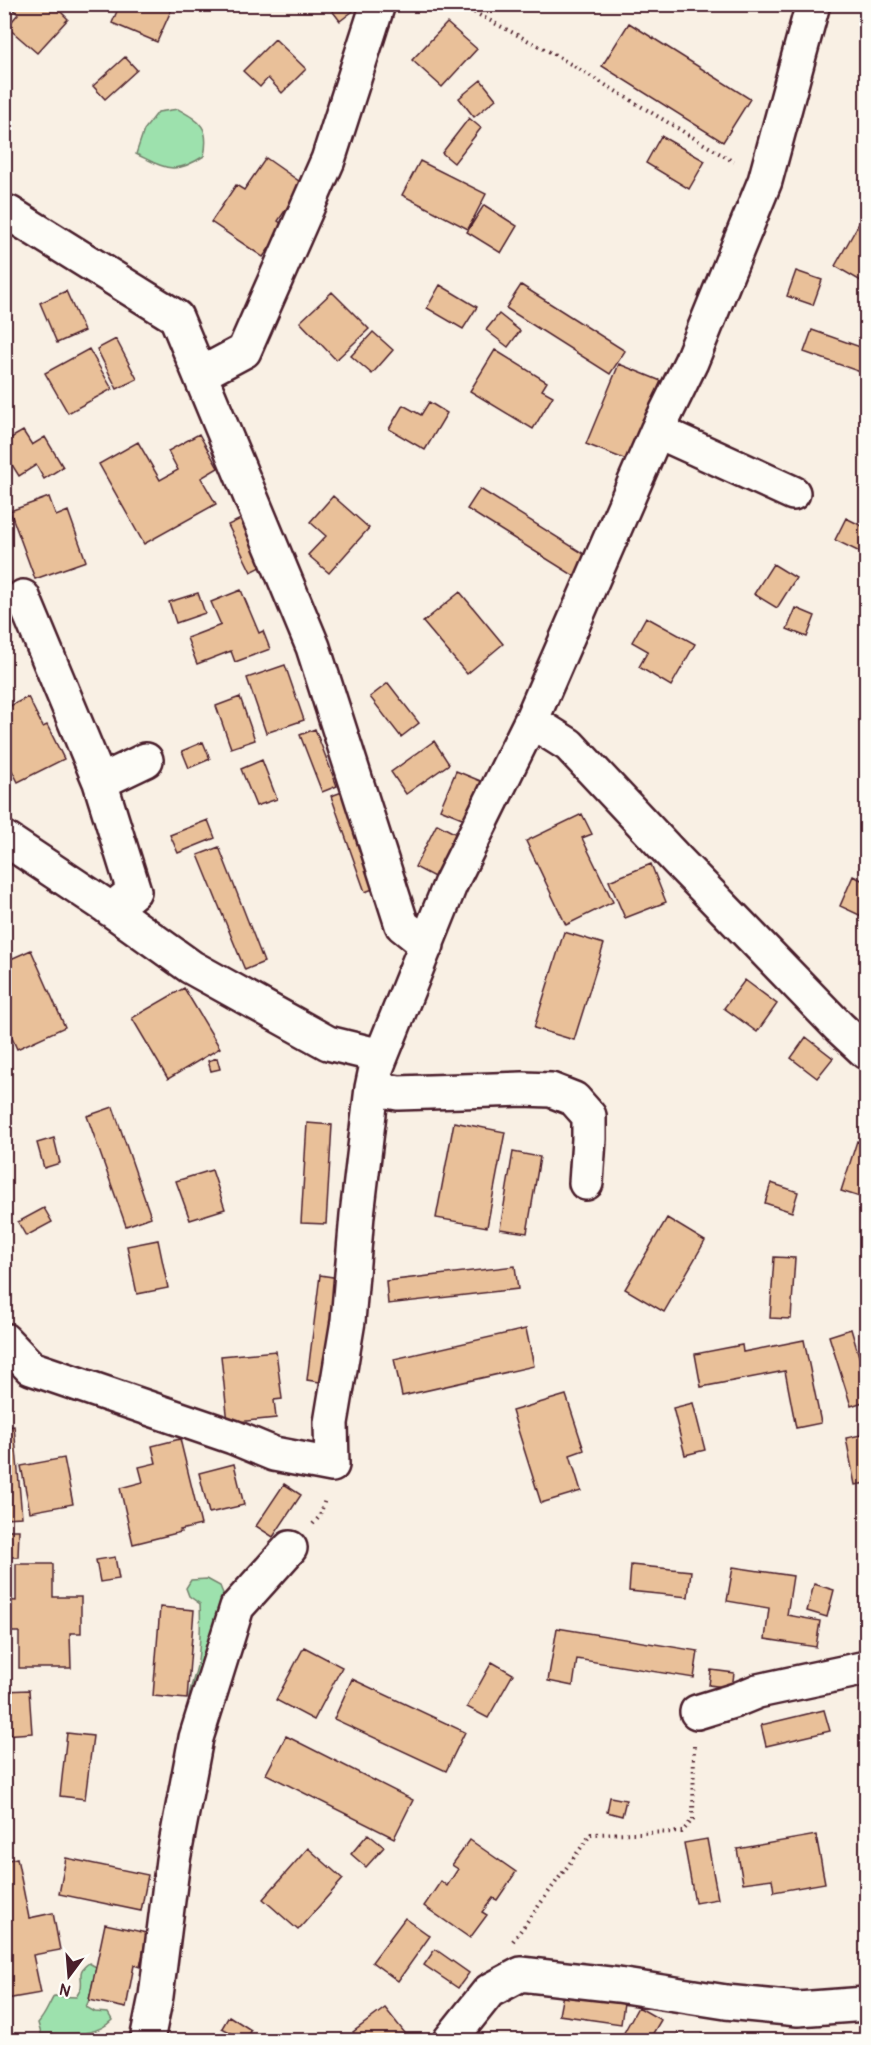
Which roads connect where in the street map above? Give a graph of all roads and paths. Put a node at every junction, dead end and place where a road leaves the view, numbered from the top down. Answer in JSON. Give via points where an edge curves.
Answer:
{"nodes":[{"id":1,"x":378,"y":4,"type":"edge"},
{"id":2,"x":458,"y":4,"type":"edge"},
{"id":3,"x":813,"y":4,"type":"edge"},
{"id":4,"x":765,"y":181,"type":"junction"},
{"id":5,"x":9,"y":213,"type":"dead end"},
{"id":6,"x":201,"y":374,"type":"junction"},
{"id":7,"x":657,"y":432,"type":"junction"},
{"id":8,"x":793,"y":493,"type":"dead end"},
{"id":9,"x":23,"y":597,"type":"dead end"},
{"id":10,"x":531,"y":721,"type":"junction"},
{"id":11,"x":146,"y":760,"type":"dead end"},
{"id":12,"x":100,"y":782,"type":"junction"},
{"id":13,"x":4,"y":838,"type":"edge"},
{"id":14,"x":111,"y":910,"type":"junction"},
{"id":15,"x":427,"y":945,"type":"junction"},
{"id":16,"x":867,"y":1052,"type":"edge"},
{"id":17,"x":381,"y":1056,"type":"junction"},
{"id":18,"x":372,"y":1088,"type":"junction"},
{"id":19,"x":586,"y":1183,"type":"dead end"},
{"id":20,"x":4,"y":1340,"type":"edge"},
{"id":21,"x":332,"y":1465,"type":"junction"},
{"id":22,"x":290,"y":1548,"type":"joint"},
{"id":23,"x":867,"y":1668,"type":"edge"},
{"id":24,"x":702,"y":1710,"type":"joint"},
{"id":25,"x":495,"y":1988,"type":"junction"},
{"id":26,"x":867,"y":2004,"type":"edge"},
{"id":27,"x":147,"y":2040,"type":"edge"},
{"id":28,"x":450,"y":2040,"type":"edge"}],
"edges":[{"from":1,"to":6,"type":"street","via":[[328,160],[244,351]]},
{"from":2,"to":4,"type":"path","via":[[571,64]]},
{"from":3,"to":4,"type":"street"},
{"from":4,"to":7,"type":"street","via":[[691,362]]},
{"from":5,"to":6,"type":"street","via":[[176,317]]},
{"from":6,"to":15,"type":"street","via":[[313,647],[402,925]]},
{"from":7,"to":8,"type":"street"},
{"from":7,"to":10,"type":"street"},
{"from":9,"to":12,"type":"street"},
{"from":10,"to":15,"type":"street","via":[[450,885]]},
{"from":10,"to":16,"type":"street","via":[[569,745],[677,861]]},
{"from":11,"to":12,"type":"street"},
{"from":12,"to":14,"type":"street","via":[[134,891]]},
{"from":13,"to":14,"type":"street"},
{"from":14,"to":17,"type":"street","via":[[190,968],[328,1043]]},
{"from":15,"to":17,"type":"street"},
{"from":17,"to":18,"type":"street"},
{"from":18,"to":19,"type":"street","via":[[398,1093],[551,1090],[573,1099],[589,1116]]},
{"from":18,"to":21,"type":"street","via":[[348,1321],[331,1423]]},
{"from":20,"to":21,"type":"street","via":[[31,1368],[274,1454]]},
{"from":21,"to":22,"type":"path","via":[[320,1516]]},
{"from":22,"to":27,"type":"street","via":[[237,1607],[196,1738],[173,1860]]},
{"from":23,"to":24,"type":"street","via":[[758,1691]]},
{"from":24,"to":25,"type":"path","via":[[705,1720],[695,1736],[693,1819],[682,1832],[591,1833],[497,1963]]},
{"from":25,"to":26,"type":"street","via":[[521,1974],[798,2009]]},
{"from":25,"to":28,"type":"street"}]}
